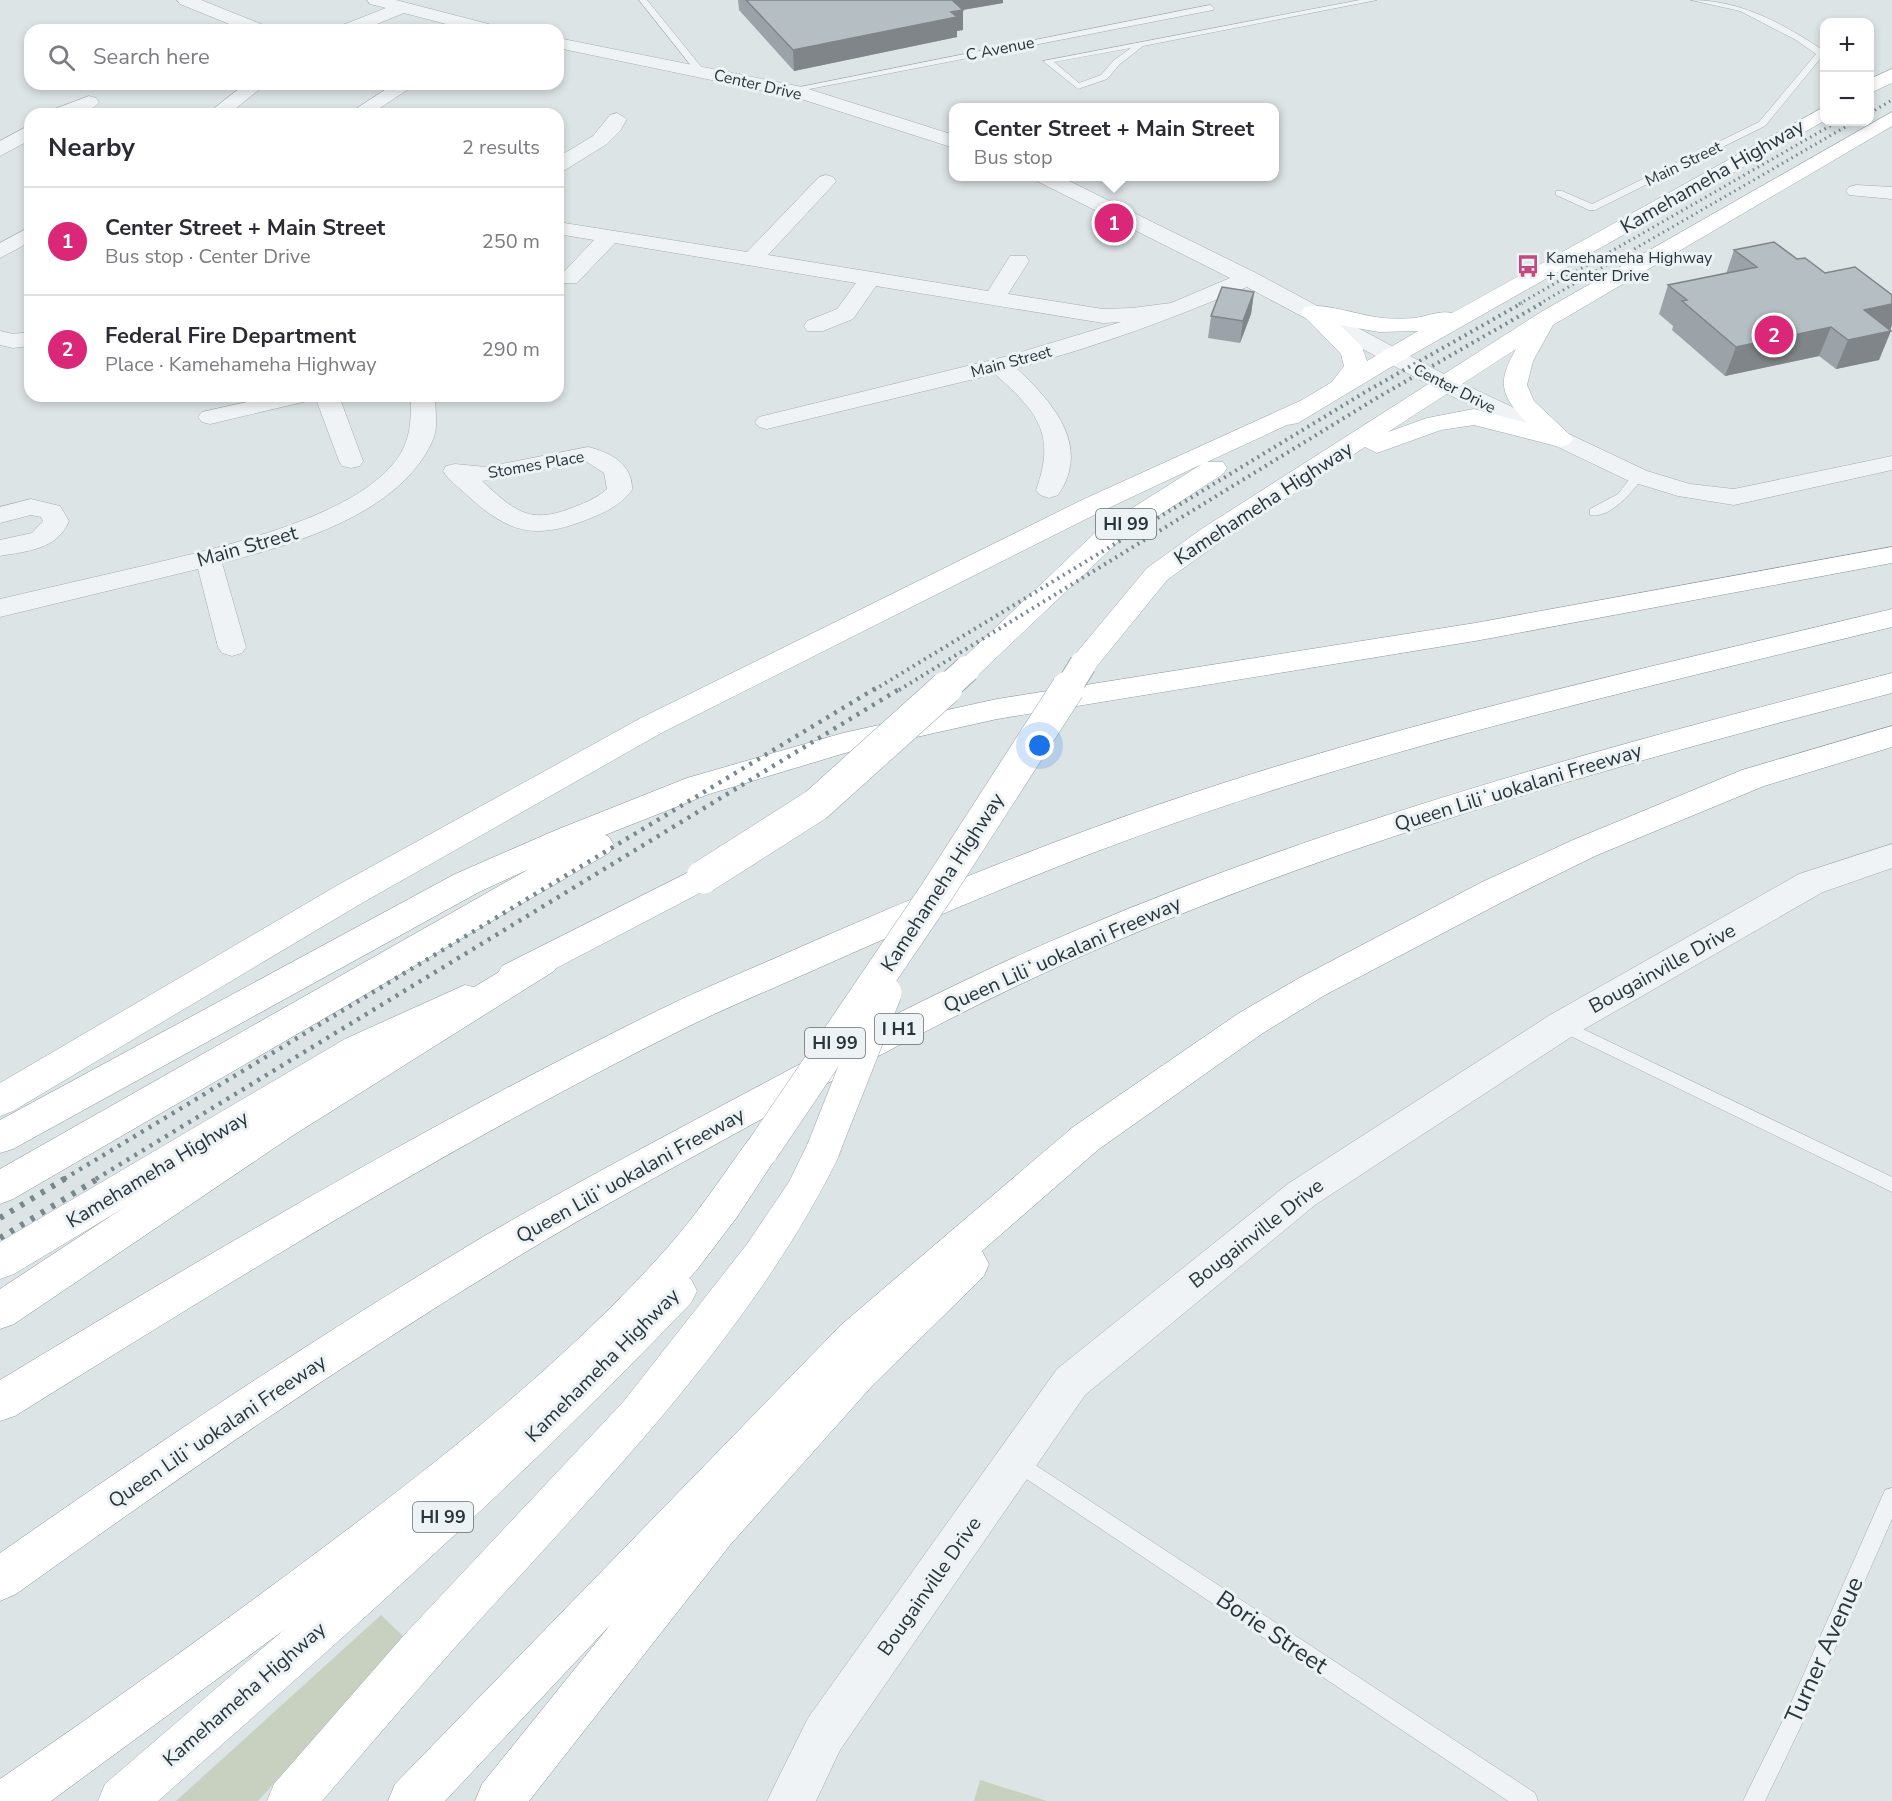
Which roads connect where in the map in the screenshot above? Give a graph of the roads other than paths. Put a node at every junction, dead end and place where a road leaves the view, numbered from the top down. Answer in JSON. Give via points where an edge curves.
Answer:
{"nodes":[{"id":1,"x":186,"y":0,"type":"edge"},
{"id":2,"x":376,"y":0,"type":"edge"},
{"id":3,"x":643,"y":0,"type":"edge"},
{"id":4,"x":1373,"y":0,"type":"edge"},
{"id":5,"x":1695,"y":0,"type":"edge"},
{"id":6,"x":400,"y":8,"type":"junction"},
{"id":7,"x":1210,"y":8,"type":"dead end"},
{"id":8,"x":245,"y":24,"type":"edge"},
{"id":9,"x":361,"y":24,"type":"edge"},
{"id":10,"x":465,"y":24,"type":"edge"},
{"id":11,"x":1145,"y":43,"type":"junction"},
{"id":12,"x":564,"y":44,"type":"edge"},
{"id":13,"x":700,"y":71,"type":"junction"},
{"id":14,"x":1892,"y":75,"type":"edge"},
{"id":15,"x":1874,"y":84,"type":"edge"},
{"id":16,"x":249,"y":90,"type":"edge"},
{"id":17,"x":397,"y":90,"type":"edge"},
{"id":18,"x":789,"y":90,"type":"junction"},
{"id":19,"x":89,"y":102,"type":"dead end"},
{"id":20,"x":74,"y":108,"type":"edge"},
{"id":21,"x":225,"y":108,"type":"edge"},
{"id":22,"x":368,"y":108,"type":"edge"},
{"id":23,"x":1820,"y":115,"type":"edge"},
{"id":24,"x":1892,"y":118,"type":"edge"},
{"id":25,"x":617,"y":119,"type":"dead end"},
{"id":26,"x":949,"y":140,"type":"edge"},
{"id":27,"x":564,"y":162,"type":"edge"},
{"id":28,"x":826,"y":181,"type":"dead end"},
{"id":29,"x":1051,"y":181,"type":"edge"},
{"id":30,"x":1856,"y":191,"type":"dead end"},
{"id":31,"x":1559,"y":193,"type":"dead end"},
{"id":32,"x":1892,"y":193,"type":"edge"},
{"id":33,"x":564,"y":229,"type":"edge"},
{"id":34,"x":24,"y":237,"type":"edge"},
{"id":35,"x":609,"y":237,"type":"junction"},
{"id":36,"x":0,"y":252,"type":"edge"},
{"id":37,"x":752,"y":260,"type":"junction"},
{"id":38,"x":1018,"y":261,"type":"dead end"},
{"id":39,"x":569,"y":278,"type":"dead end"},
{"id":40,"x":870,"y":278,"type":"junction"},
{"id":41,"x":1248,"y":278,"type":"junction"},
{"id":42,"x":995,"y":297,"type":"junction"},
{"id":43,"x":1497,"y":298,"type":"junction"},
{"id":44,"x":1180,"y":308,"type":"junction"},
{"id":45,"x":1313,"y":312,"type":"junction"},
{"id":46,"x":1549,"y":317,"type":"junction"},
{"id":47,"x":815,"y":326,"type":"dead end"},
{"id":48,"x":0,"y":338,"type":"edge"},
{"id":49,"x":24,"y":340,"type":"edge"},
{"id":50,"x":1392,"y":356,"type":"junction"},
{"id":51,"x":999,"y":366,"type":"junction"},
{"id":52,"x":1445,"y":384,"type":"junction"},
{"id":53,"x":1342,"y":385,"type":"junction"},
{"id":54,"x":279,"y":402,"type":"edge"},
{"id":55,"x":329,"y":402,"type":"edge"},
{"id":56,"x":424,"y":402,"type":"edge"},
{"id":57,"x":1307,"y":406,"type":"junction"},
{"id":58,"x":210,"y":417,"type":"dead end"},
{"id":59,"x":767,"y":422,"type":"dead end"},
{"id":60,"x":1560,"y":439,"type":"junction"},
{"id":61,"x":351,"y":461,"type":"dead end"},
{"id":62,"x":1324,"y":463,"type":"junction"},
{"id":63,"x":1892,"y":463,"type":"edge"},
{"id":64,"x":432,"y":467,"type":"junction"},
{"id":65,"x":1638,"y":476,"type":"junction"},
{"id":66,"x":1049,"y":490,"type":"dead end"},
{"id":67,"x":1594,"y":512,"type":"dead end"},
{"id":68,"x":0,"y":515,"type":"edge"},
{"id":69,"x":0,"y":548,"type":"edge"},
{"id":70,"x":1892,"y":555,"type":"edge"},
{"id":71,"x":208,"y":558,"type":"junction"},
{"id":72,"x":0,"y":608,"type":"edge"},
{"id":73,"x":1892,"y":618,"type":"edge"},
{"id":74,"x":232,"y":647,"type":"dead end"},
{"id":75,"x":1892,"y":683,"type":"edge"},
{"id":76,"x":1892,"y":736,"type":"edge"},
{"id":77,"x":843,"y":743,"type":"junction"},
{"id":78,"x":1892,"y":856,"type":"edge"},
{"id":79,"x":1410,"y":934,"type":"junction"},
{"id":80,"x":907,"y":935,"type":"junction"},
{"id":81,"x":542,"y":962,"type":"junction"},
{"id":82,"x":1562,"y":1024,"type":"junction"},
{"id":83,"x":0,"y":1101,"type":"edge"},
{"id":84,"x":0,"y":1138,"type":"edge"},
{"id":85,"x":1892,"y":1185,"type":"edge"},
{"id":86,"x":0,"y":1188,"type":"edge"},
{"id":87,"x":724,"y":1214,"type":"junction"},
{"id":88,"x":0,"y":1262,"type":"edge"},
{"id":89,"x":0,"y":1311,"type":"edge"},
{"id":90,"x":0,"y":1402,"type":"edge"},
{"id":91,"x":1017,"y":1462,"type":"junction"},
{"id":92,"x":1892,"y":1497,"type":"edge"},
{"id":93,"x":0,"y":1579,"type":"edge"},
{"id":94,"x":10,"y":1801,"type":"edge"},
{"id":95,"x":122,"y":1801,"type":"edge"},
{"id":96,"x":291,"y":1801,"type":"edge"},
{"id":97,"x":412,"y":1801,"type":"edge"},
{"id":98,"x":499,"y":1801,"type":"edge"},
{"id":99,"x":791,"y":1801,"type":"edge"},
{"id":100,"x":1527,"y":1801,"type":"edge"},
{"id":101,"x":1754,"y":1801,"type":"edge"}],
"edges":[{"from":1,"to":8,"type":"street"},
{"from":2,"to":6,"type":"street"},
{"from":3,"to":13,"type":"lane"},
{"from":4,"to":11,"type":"lane","name":"C Avenue"},
{"from":5,"to":31,"type":"lane","name":"Main Street","via":[[1742,9],[1821,53],[1762,124],[1592,208]]},
{"from":6,"to":9,"type":"street"},
{"from":6,"to":10,"type":"street"},
{"from":7,"to":18,"type":"lane","name":"C Avenue"},
{"from":11,"to":11,"type":"lane","name":"C Avenue","via":[[1123,47],[1047,61],[1078,86],[1104,76]]},
{"from":12,"to":13,"type":"street","name":"Center Drive"},
{"from":13,"to":18,"type":"street","name":"Center Drive"},
{"from":14,"to":15,"type":"main road"},
{"from":16,"to":21,"type":"street"},
{"from":17,"to":22,"type":"street"},
{"from":18,"to":26,"type":"street","name":"Center Drive"},
{"from":19,"to":20,"type":"street"},
{"from":23,"to":43,"type":"main road","name":"Kamehameha Highway","number":"HI 99"},
{"from":24,"to":46,"type":"main road","name":"Kamehameha Highway","number":"HI 99"},
{"from":25,"to":27,"type":"street","via":[[606,135]]},
{"from":28,"to":37,"type":"street"},
{"from":29,"to":41,"type":"street","name":"Center Drive"},
{"from":30,"to":32,"type":"street"},
{"from":33,"to":35,"type":"street"},
{"from":34,"to":36,"type":"street"},
{"from":35,"to":37,"type":"street"},
{"from":35,"to":39,"type":"street"},
{"from":37,"to":40,"type":"street"},
{"from":38,"to":42,"type":"street"},
{"from":40,"to":42,"type":"street"},
{"from":40,"to":47,"type":"street","via":[[845,314]]},
{"from":41,"to":44,"type":"street","name":"Main Street"},
{"from":41,"to":45,"type":"street","name":"Center Drive"},
{"from":42,"to":44,"type":"street","via":[[1103,316]]},
{"from":43,"to":45,"type":"main road","via":[[1430,324],[1395,325]]},
{"from":43,"to":50,"type":"main road","name":"Kamehameha Highway","number":"HI 99"},
{"from":44,"to":51,"type":"street","name":"Main Street"},
{"from":45,"to":50,"type":"street","name":"Center Drive"},
{"from":45,"to":53,"type":"main road","via":[[1353,352],[1356,367]]},
{"from":46,"to":52,"type":"main road","name":"Kamehameha Highway","number":"HI 99"},
{"from":46,"to":60,"type":"main road","via":[[1517,366],[1514,388],[1523,408]]},
{"from":48,"to":49,"type":"street"},
{"from":50,"to":52,"type":"street","name":"Center Drive"},
{"from":50,"to":53,"type":"main road","name":"Kamehameha Highway","number":"HI 99"},
{"from":51,"to":59,"type":"street","name":"Main Street"},
{"from":51,"to":66,"type":"street","via":[[1034,398],[1054,426],[1059,458]]},
{"from":52,"to":60,"type":"street","name":"Center Drive"},
{"from":52,"to":62,"type":"main road","name":"Kamehameha Highway","number":"HI 99"},
{"from":53,"to":57,"type":"main road","name":"Kamehameha Highway","number":"HI 99"},
{"from":54,"to":58,"type":"street"},
{"from":55,"to":61,"type":"street"},
{"from":56,"to":64,"type":"street","name":"Main Street","via":[[427,419],[423,436]]},
{"from":57,"to":81,"type":"main road","name":"Kamehameha Highway","number":"HI 99","bridge":true,"via":[[1109,535],[993,647],[816,805],[703,877]]},
{"from":57,"to":83,"type":"main road","via":[[1091,506],[652,725],[350,894]]},
{"from":60,"to":62,"type":"main road","via":[[1474,417],[1436,423]]},
{"from":60,"to":65,"type":"street","name":"Center Drive"},
{"from":62,"to":80,"type":"main road","name":"Kamehameha Highway","number":"HI 99","bridge":true,"via":[[1157,574],[1083,664]]},
{"from":63,"to":65,"type":"street","name":"Center Drive","via":[[1734,497],[1687,491]]},
{"from":64,"to":64,"type":"street","name":"Stomes Place","via":[[519,522],[539,526],[561,522],[605,502],[615,495],[620,484],[606,461],[588,454],[486,474]]},
{"from":64,"to":71,"type":"street","name":"Main Street","via":[[388,483],[324,522]]},
{"from":65,"to":67,"type":"lane","via":[[1622,497]]},
{"from":68,"to":69,"type":"street","via":[[40,507],[53,513],[56,521],[43,537]]},
{"from":70,"to":77,"type":"main road","via":[[1475,632],[997,710]]},
{"from":71,"to":72,"type":"street","name":"Main Street"},
{"from":71,"to":74,"type":"street"},
{"from":73,"to":90,"type":"main road","via":[[1385,745],[1206,800],[1080,845],[896,919],[674,1018],[525,1095],[249,1250]]},
{"from":75,"to":93,"type":"main road","name":"Queen Liliʻuokalani Freeway","number":"I H1","via":[[1597,762],[1385,826],[1102,933],[943,1006],[659,1156],[462,1271],[247,1408]]},
{"from":76,"to":79,"type":"main road","via":[[1753,778],[1664,814],[1584,848]]},
{"from":77,"to":84,"type":"main road","via":[[698,786],[468,883]]},
{"from":77,"to":86,"type":"main road","via":[[741,789],[621,832]]},
{"from":78,"to":82,"type":"street","name":"Bougainville Drive","via":[[1811,884]]},
{"from":79,"to":97,"type":"main road","via":[[1260,1018],[1175,1075],[1086,1138],[978,1230],[855,1337]]},
{"from":79,"to":98,"type":"main road","via":[[1267,1027],[1160,1103],[978,1256],[858,1373],[715,1530]]},
{"from":80,"to":87,"type":"main road","name":"Kamehameha Highway","number":"HI 99","bridge":true,"via":[[762,1150]]},
{"from":80,"to":96,"type":"main road","bridge":true,"via":[[823,1150],[802,1193],[761,1256],[639,1415],[422,1649]]},
{"from":81,"to":88,"type":"main road","name":"Kamehameha Highway","number":"HI 99","via":[[358,1049]]},
{"from":81,"to":89,"type":"main road","via":[[279,1125]]},
{"from":82,"to":85,"type":"lane"},
{"from":82,"to":91,"type":"street","name":"Bougainville Drive","via":[[1302,1194],[1071,1382]]},
{"from":87,"to":94,"type":"main road","via":[[558,1385],[463,1467],[237,1640]]},
{"from":87,"to":95,"type":"main road","name":"Kamehameha Highway","number":"HI 99","via":[[682,1285],[608,1364],[371,1582]]},
{"from":91,"to":99,"type":"street","name":"Bougainville Drive","via":[[824,1734]]},
{"from":91,"to":100,"type":"lane","name":"Borie Street"},
{"from":92,"to":101,"type":"lane","name":"Turner Avenue"}]}
